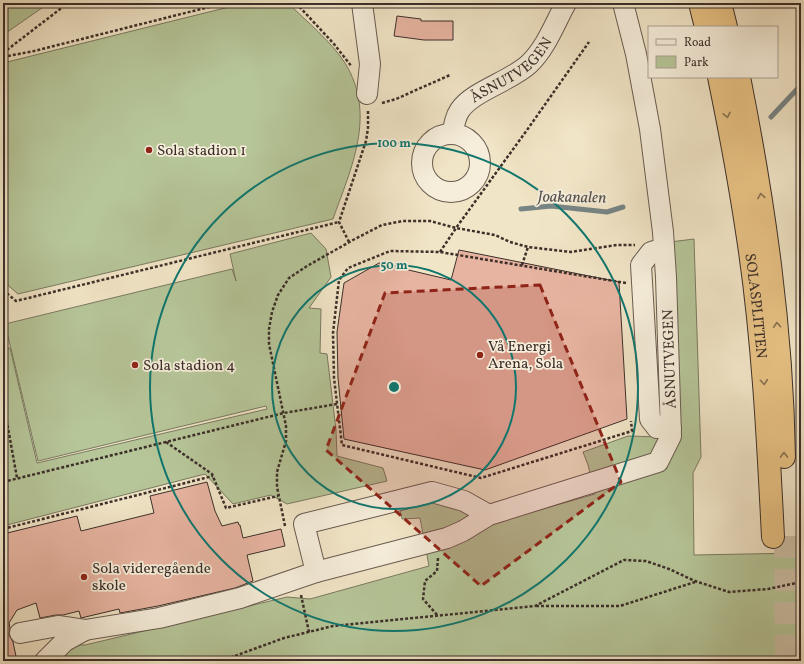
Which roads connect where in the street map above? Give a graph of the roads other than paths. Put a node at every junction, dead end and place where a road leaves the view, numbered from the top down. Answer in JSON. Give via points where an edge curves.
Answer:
{"nodes":[{"id":1,"x":362,"y":3,"type":"edge"},
{"id":2,"x":566,"y":3,"type":"edge"},
{"id":3,"x":623,"y":3,"type":"edge"},
{"id":4,"x":700,"y":3,"type":"edge"},
{"id":5,"x":720,"y":3,"type":"edge"},
{"id":6,"x":706,"y":26,"type":"edge"},
{"id":7,"x":726,"y":26,"type":"edge"},
{"id":8,"x":719,"y":78,"type":"edge"},
{"id":9,"x":739,"y":78,"type":"edge"},
{"id":10,"x":367,"y":94,"type":"road end"},
{"id":11,"x":453,"y":133,"type":"dead end"},
{"id":12,"x":658,"y":250,"type":"junction"},
{"id":13,"x":671,"y":428,"type":"junction"},
{"id":14,"x":489,"y":516,"type":"junction"},
{"id":15,"x":316,"y":572,"type":"junction"},
{"id":16,"x":85,"y":630,"type":"junction"},
{"id":17,"x":20,"y":633,"type":"dead end"},
{"id":18,"x":45,"y":661,"type":"edge"}],
"edges":[{"from":1,"to":10,"type":"street","via":[[370,64]]},
{"from":2,"to":11,"type":"street","name":"ÅSNUTVEGEN","via":[[530,63],[518,73],[465,104],[459,111]]},
{"from":3,"to":12,"type":"street","name":"ÅSNUTVEGEN","via":[[636,54],[650,129]]},
{"from":4,"to":6,"type":"highway"},
{"from":5,"to":7,"type":"highway"},
{"from":8,"to":9,"type":"highway","name":"SOLASPLITTEN","one_way":true,"via":[[747,231],[779,536],[784,446],[776,315],[757,170]]},
{"from":12,"to":13,"type":"street","name":"ÅSNUTVEGEN"},
{"from":12,"to":13,"type":"street","via":[[641,265],[630,286],[650,419],[657,428]]},
{"from":13,"to":14,"type":"street","name":"ÅSNUTVEGEN","via":[[671,436],[658,462]]},
{"from":14,"to":15,"type":"street","name":"ÅSNUTVEGEN","via":[[448,538]]},
{"from":14,"to":15,"type":"street","via":[[464,501],[432,492],[304,524]]},
{"from":15,"to":16,"type":"street","name":"ÅSNUTVEGEN","via":[[240,598],[159,618]]},
{"from":16,"to":17,"type":"street","via":[[58,626]]},
{"from":16,"to":18,"type":"street","via":[[65,641]]}]}
